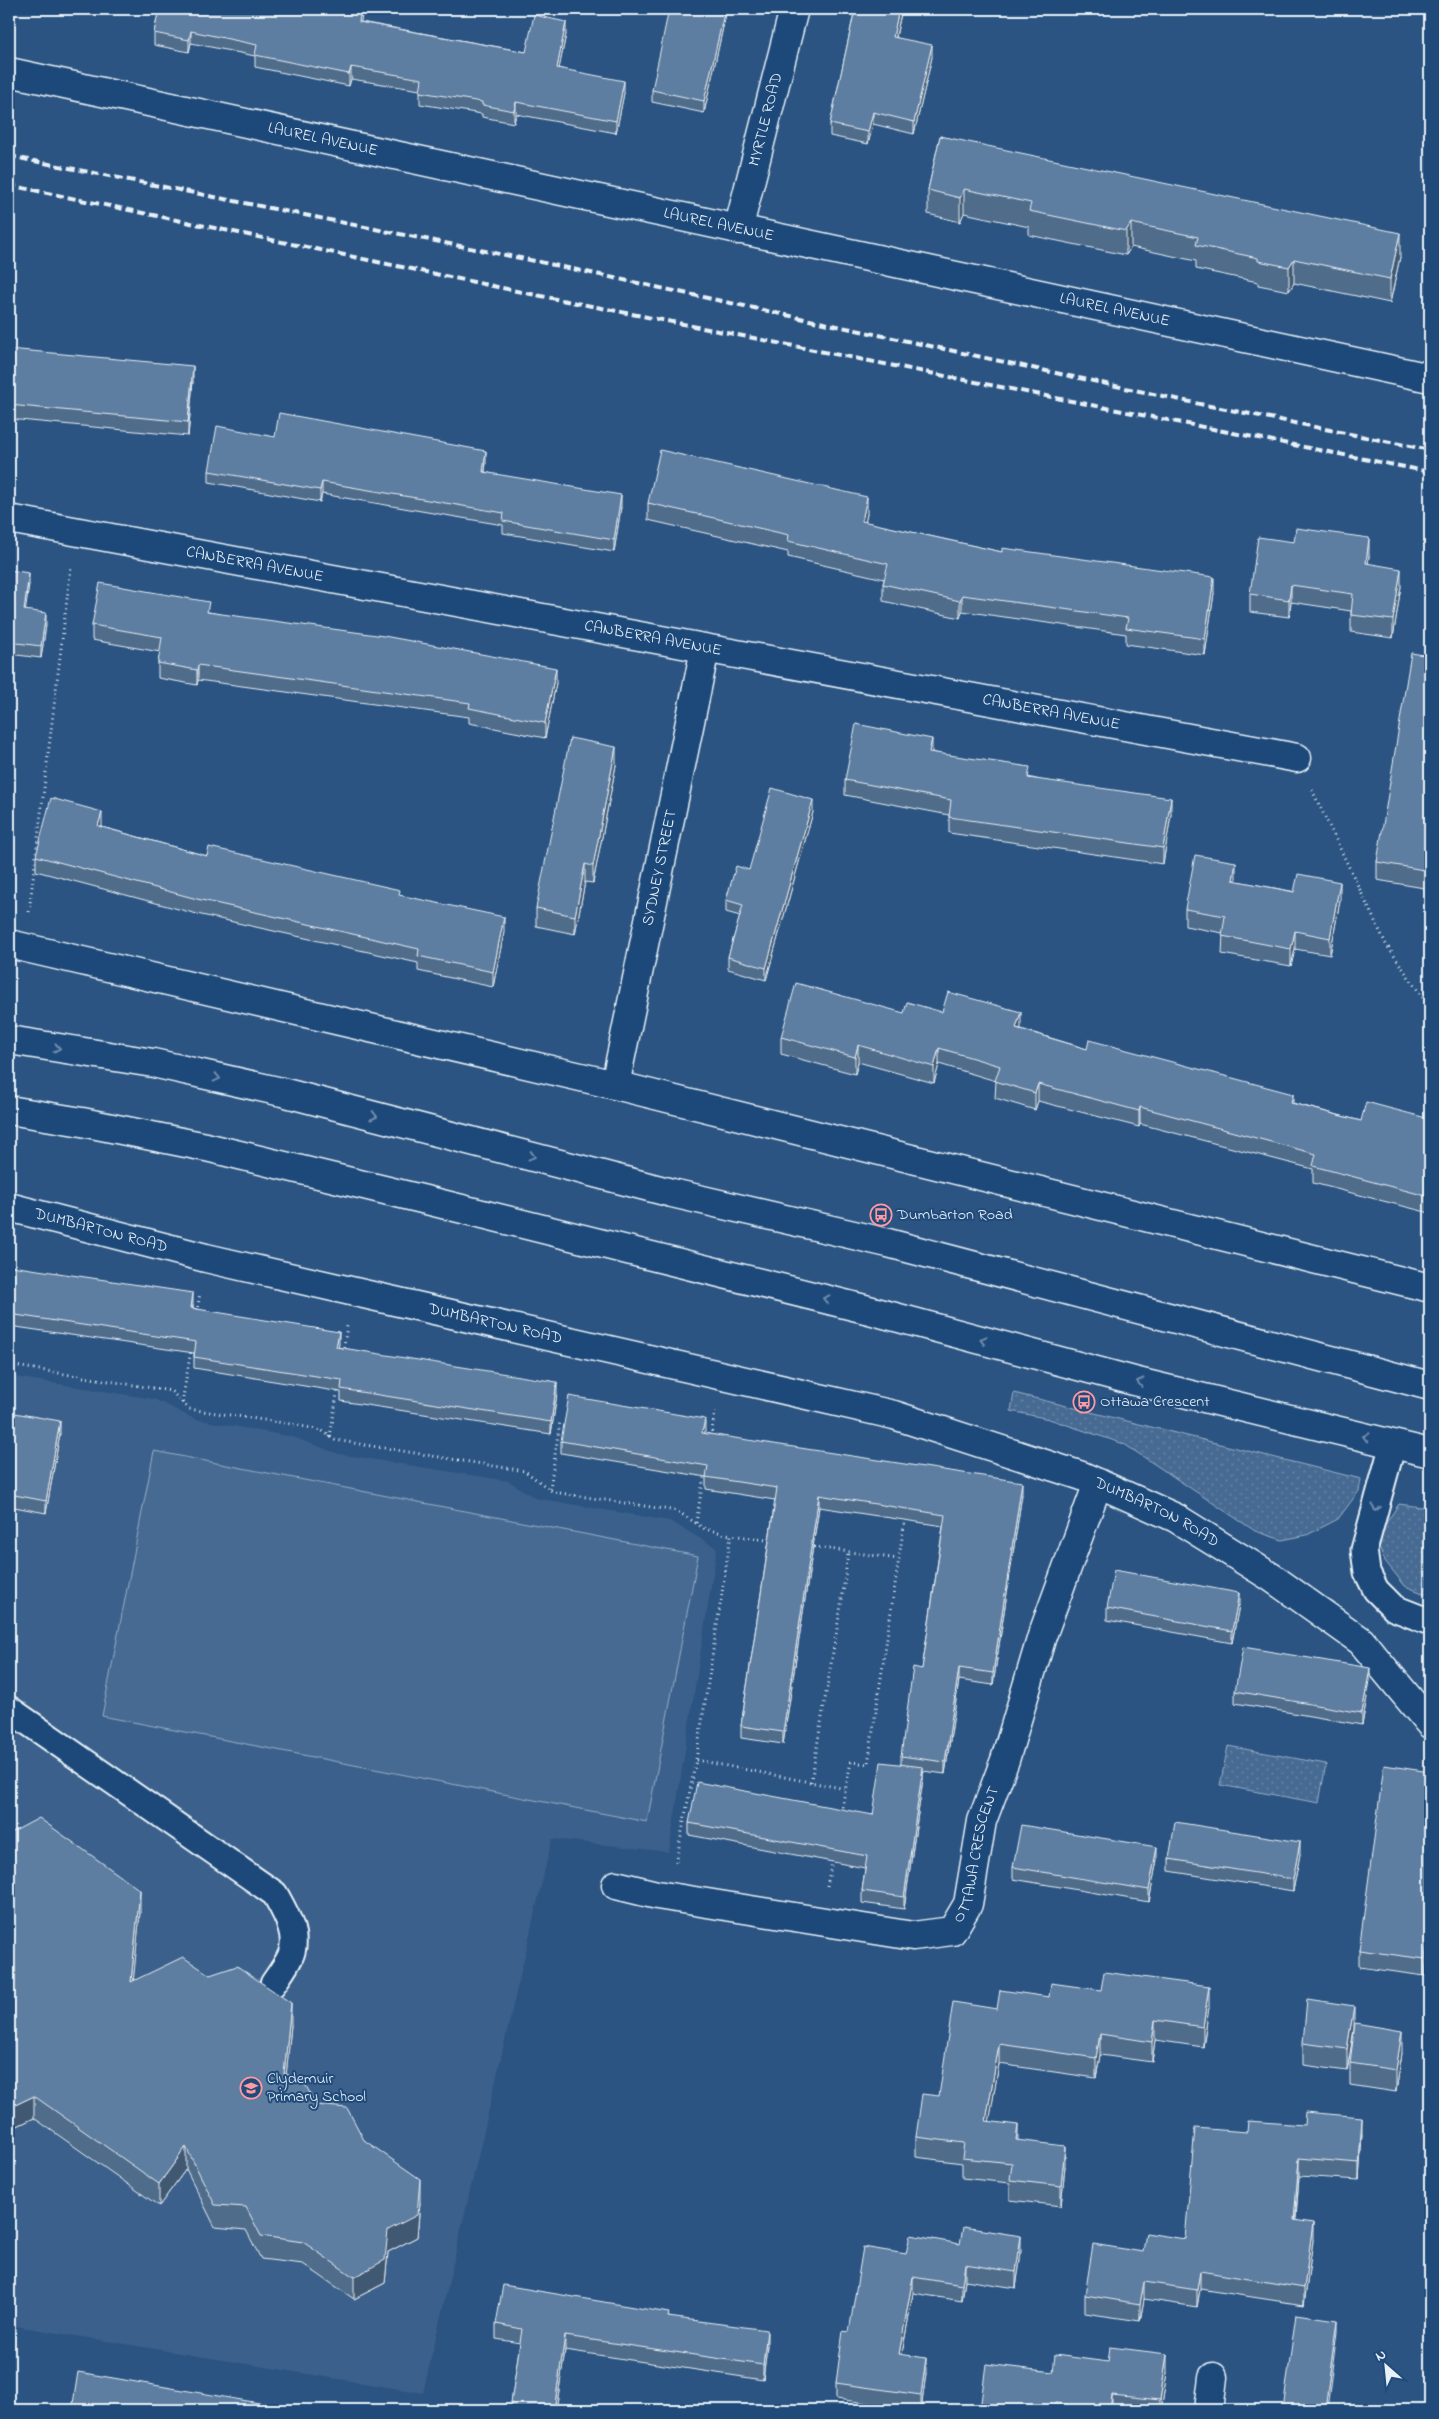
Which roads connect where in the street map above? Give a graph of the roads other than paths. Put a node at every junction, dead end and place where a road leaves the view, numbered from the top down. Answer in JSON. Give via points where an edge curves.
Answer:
{"nodes":[{"id":1,"x":794,"y":9,"type":"edge"},
{"id":2,"x":9,"y":72,"type":"edge"},
{"id":3,"x":738,"y":230,"type":"junction"},
{"id":4,"x":1430,"y":378,"type":"edge"},
{"id":5,"x":9,"y":519,"type":"edge"},
{"id":6,"x":705,"y":649,"type":"junction"},
{"id":7,"x":1297,"y":758,"type":"road end"},
{"id":8,"x":17,"y":946,"type":"edge"},
{"id":9,"x":9,"y":1040,"type":"edge"},
{"id":10,"x":616,"y":1085,"type":"junction"},
{"id":11,"x":9,"y":1110,"type":"edge"},
{"id":12,"x":9,"y":1207,"type":"edge"},
{"id":13,"x":1430,"y":1288,"type":"edge"},
{"id":14,"x":1430,"y":1386,"type":"edge"},
{"id":15,"x":1394,"y":1444,"type":"junction"},
{"id":16,"x":1430,"y":1453,"type":"edge"},
{"id":17,"x":1098,"y":1482,"type":"junction"},
{"id":18,"x":1430,"y":1622,"type":"edge"},
{"id":19,"x":9,"y":1708,"type":"edge"},
{"id":20,"x":1430,"y":1724,"type":"edge"},
{"id":21,"x":616,"y":1886,"type":"dead end"},
{"id":22,"x":274,"y":1984,"type":"dead end"},
{"id":23,"x":1213,"y":2377,"type":"dead end"},
{"id":24,"x":1210,"y":2410,"type":"edge"}],
"edges":[{"from":1,"to":3,"type":"street","name":"MYRTLE ROAD"},
{"from":2,"to":3,"type":"street","name":"LAUREL AVENUE"},
{"from":3,"to":4,"type":"street","name":"LAUREL AVENUE"},
{"from":5,"to":6,"type":"street","name":"CANBERRA AVENUE"},
{"from":6,"to":7,"type":"street","name":"CANBERRA AVENUE"},
{"from":6,"to":10,"type":"street","name":"SYDNEY STREET"},
{"from":8,"to":10,"type":"street"},
{"from":9,"to":14,"type":"street","one_way":true,"via":[[153,1063],[282,1092],[672,1193],[888,1243]]},
{"from":10,"to":13,"type":"street"},
{"from":15,"to":11,"type":"street","one_way":true,"via":[[1134,1381],[868,1310],[421,1198],[206,1147]]},
{"from":12,"to":17,"type":"street","name":"DUMBARTON ROAD","via":[[206,1258],[894,1415]]},
{"from":15,"to":16,"type":"street"},
{"from":15,"to":18,"type":"lane","one_way":true,"via":[[1364,1550],[1367,1572],[1376,1590],[1394,1608]]},
{"from":17,"to":20,"type":"street","name":"DUMBARTON ROAD","via":[[1176,1518],[1271,1577],[1361,1641]]},
{"from":17,"to":21,"type":"street","name":"OTTAWA CRESCENT","via":[[1042,1636],[1005,1760],[982,1821],[968,1904],[952,1931],[913,1936]]},
{"from":19,"to":22,"type":"lane","via":[[275,1894],[293,1936],[291,1956]]},
{"from":23,"to":24,"type":"street"}]}
